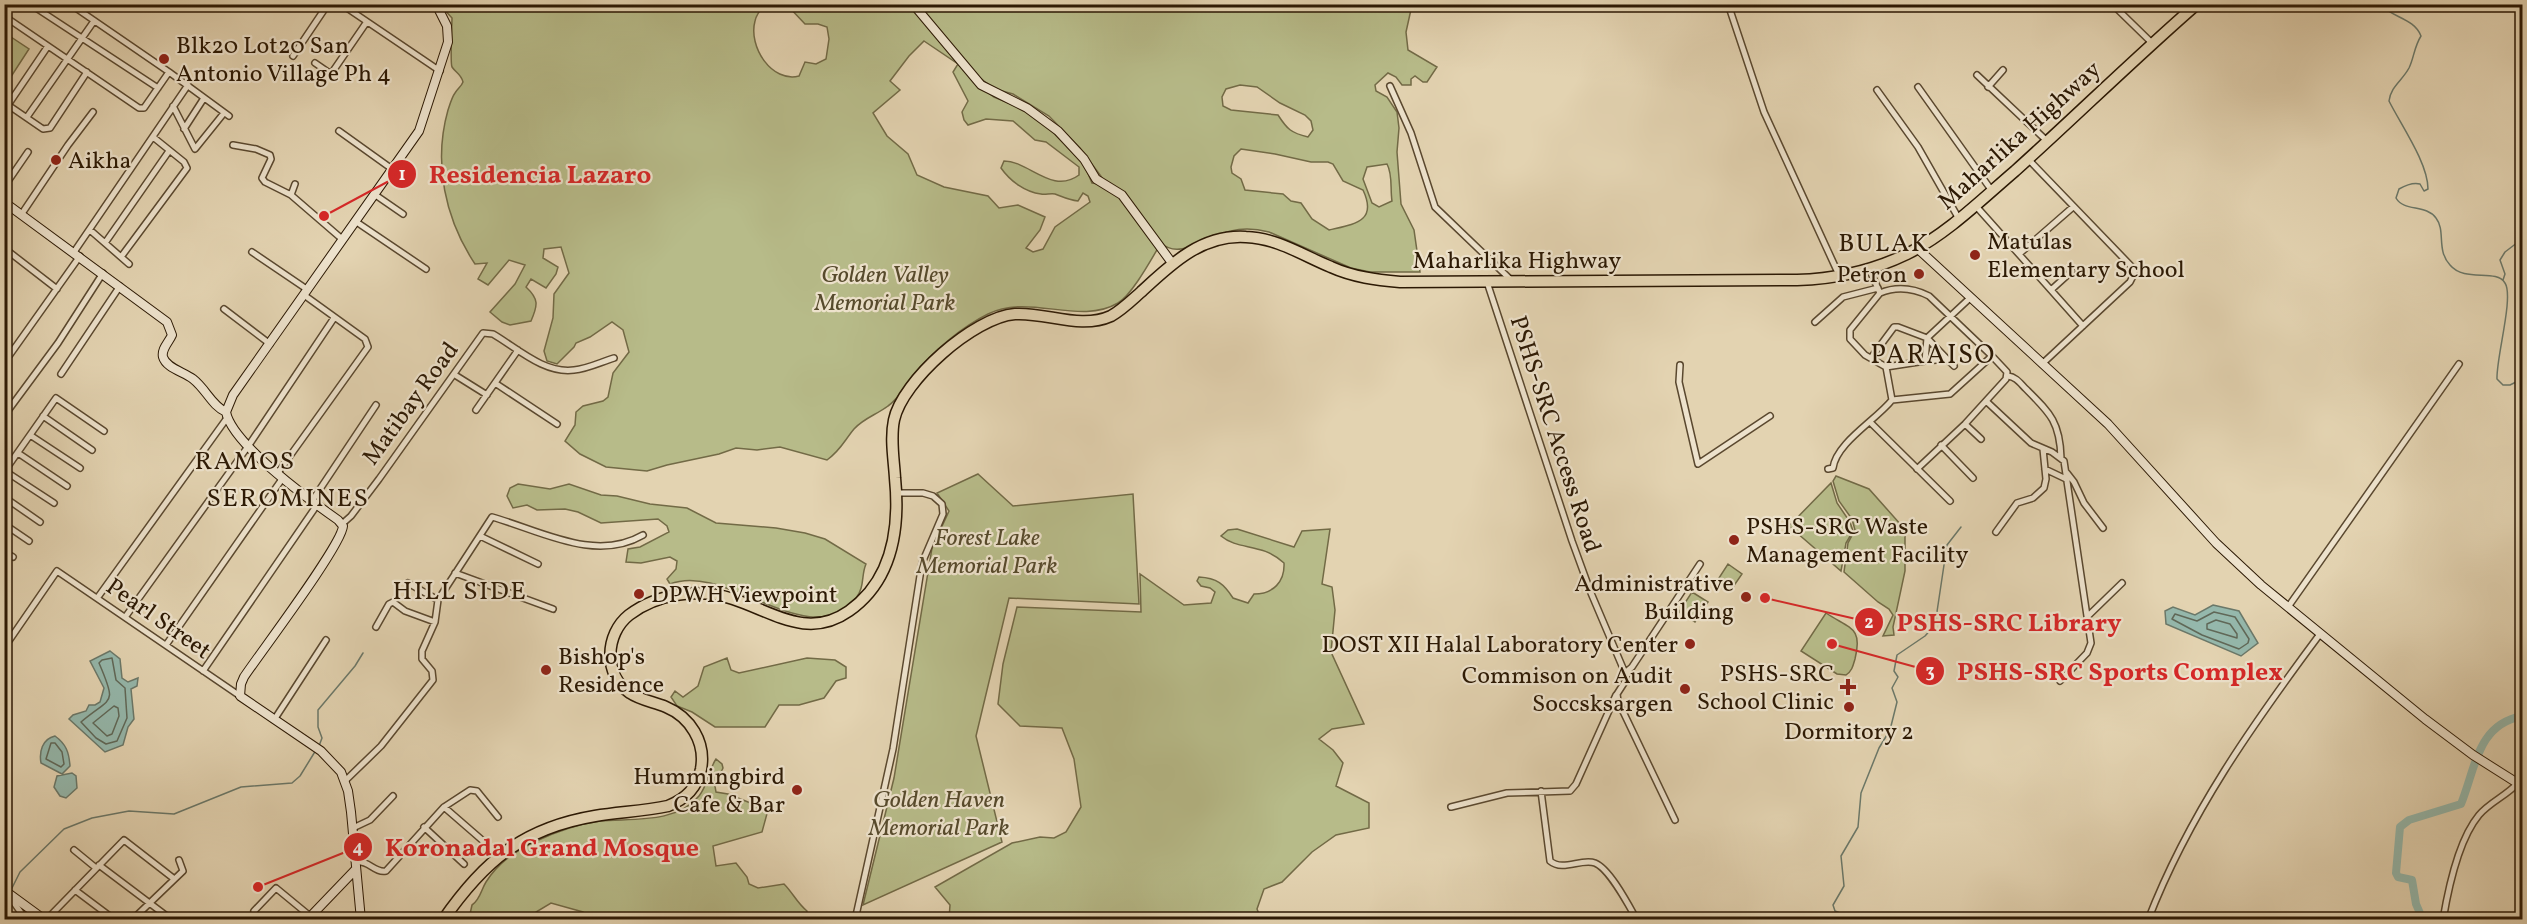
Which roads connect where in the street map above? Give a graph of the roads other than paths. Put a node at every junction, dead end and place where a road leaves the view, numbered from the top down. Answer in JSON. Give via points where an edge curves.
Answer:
{"nodes":[{"id":1,"x":30,"y":4,"type":"edge"},
{"id":2,"x":70,"y":4,"type":"edge"},
{"id":3,"x":328,"y":4,"type":"edge"},
{"id":4,"x":342,"y":4,"type":"edge"},
{"id":5,"x":436,"y":4,"type":"edge"},
{"id":6,"x":913,"y":4,"type":"edge"},
{"id":7,"x":1728,"y":4,"type":"edge"},
{"id":8,"x":2112,"y":4,"type":"edge"},
{"id":9,"x":2197,"y":4,"type":"edge"},
{"id":10,"x":4,"y":16,"type":"edge"},
{"id":11,"x":94,"y":21,"type":"junction"},
{"id":12,"x":366,"y":23,"type":"junction"},
{"id":13,"x":81,"y":40,"type":"junction"},
{"id":14,"x":2152,"y":43,"type":"junction"},
{"id":15,"x":48,"y":46,"type":"junction"},
{"id":16,"x":293,"y":56,"type":"dead end"},
{"id":17,"x":67,"y":59,"type":"junction"},
{"id":18,"x":315,"y":63,"type":"dead end"},
{"id":19,"x":2003,"y":70,"type":"dead end"},
{"id":20,"x":440,"y":71,"type":"junction"},
{"id":21,"x":87,"y":72,"type":"junction"},
{"id":22,"x":169,"y":72,"type":"junction"},
{"id":23,"x":1977,"y":75,"type":"dead end"},
{"id":24,"x":188,"y":85,"type":"junction"},
{"id":25,"x":1390,"y":86,"type":"dead end"},
{"id":26,"x":1918,"y":87,"type":"dead end"},
{"id":27,"x":1988,"y":87,"type":"junction"},
{"id":28,"x":158,"y":88,"type":"junction"},
{"id":29,"x":1877,"y":90,"type":"dead end"},
{"id":30,"x":204,"y":99,"type":"junction"},
{"id":31,"x":173,"y":106,"type":"junction"},
{"id":32,"x":93,"y":112,"type":"dead end"},
{"id":33,"x":27,"y":117,"type":"junction"},
{"id":34,"x":184,"y":129,"type":"junction"},
{"id":35,"x":339,"y":131,"type":"dead end"},
{"id":36,"x":153,"y":137,"type":"junction"},
{"id":37,"x":2047,"y":141,"type":"junction"},
{"id":38,"x":233,"y":145,"type":"dead end"},
{"id":39,"x":169,"y":151,"type":"junction"},
{"id":40,"x":28,"y":152,"type":"dead end"},
{"id":41,"x":2028,"y":159,"type":"junction"},
{"id":42,"x":392,"y":169,"type":"junction"},
{"id":43,"x":296,"y":184,"type":"dead end"},
{"id":44,"x":4,"y":187,"type":"edge"},
{"id":45,"x":1992,"y":191,"type":"junction"},
{"id":46,"x":374,"y":194,"type":"junction"},
{"id":47,"x":291,"y":195,"type":"junction"},
{"id":48,"x":5,"y":204,"type":"edge"},
{"id":49,"x":1975,"y":205,"type":"junction"},
{"id":50,"x":2073,"y":207,"type":"junction"},
{"id":51,"x":403,"y":214,"type":"dead end"},
{"id":52,"x":21,"y":215,"type":"junction"},
{"id":53,"x":1959,"y":219,"type":"junction"},
{"id":54,"x":355,"y":221,"type":"junction"},
{"id":55,"x":90,"y":230,"type":"junction"},
{"id":56,"x":342,"y":239,"type":"junction"},
{"id":57,"x":105,"y":243,"type":"junction"},
{"id":58,"x":4,"y":248,"type":"edge"},
{"id":59,"x":1917,"y":248,"type":"junction"},
{"id":60,"x":252,"y":252,"type":"dead end"},
{"id":61,"x":77,"y":254,"type":"junction"},
{"id":62,"x":2019,"y":254,"type":"junction"},
{"id":63,"x":121,"y":257,"type":"junction"},
{"id":64,"x":1172,"y":263,"type":"junction"},
{"id":65,"x":129,"y":264,"type":"dead end"},
{"id":66,"x":426,"y":269,"type":"dead end"},
{"id":67,"x":1869,"y":269,"type":"junction"},
{"id":68,"x":2072,"y":272,"type":"dead end"},
{"id":69,"x":103,"y":273,"type":"junction"},
{"id":70,"x":1840,"y":276,"type":"junction"},
{"id":71,"x":1512,"y":281,"type":"junction"},
{"id":72,"x":1487,"y":282,"type":"junction"},
{"id":73,"x":120,"y":286,"type":"junction"},
{"id":74,"x":57,"y":289,"type":"junction"},
{"id":75,"x":2051,"y":290,"type":"junction"},
{"id":76,"x":1879,"y":291,"type":"junction"},
{"id":77,"x":306,"y":292,"type":"junction"},
{"id":78,"x":1970,"y":298,"type":"junction"},
{"id":79,"x":224,"y":309,"type":"dead end"},
{"id":80,"x":1951,"y":316,"type":"junction"},
{"id":81,"x":334,"y":318,"type":"junction"},
{"id":82,"x":1815,"y":322,"type":"dead end"},
{"id":83,"x":2083,"y":326,"type":"junction"},
{"id":84,"x":1927,"y":338,"type":"junction"},
{"id":85,"x":270,"y":344,"type":"junction"},
{"id":86,"x":519,"y":350,"type":"junction"},
{"id":87,"x":7,"y":353,"type":"edge"},
{"id":88,"x":1992,"y":356,"type":"junction"},
{"id":89,"x":614,"y":358,"type":"dead end"},
{"id":90,"x":1871,"y":358,"type":"junction"},
{"id":91,"x":1947,"y":359,"type":"junction"},
{"id":92,"x":1925,"y":361,"type":"junction"},
{"id":93,"x":4,"y":363,"type":"edge"},
{"id":94,"x":2459,"y":363,"type":"dead end"},
{"id":95,"x":2042,"y":364,"type":"junction"},
{"id":96,"x":1680,"y":365,"type":"dead end"},
{"id":97,"x":1954,"y":366,"type":"dead end"},
{"id":98,"x":1886,"y":367,"type":"junction"},
{"id":99,"x":61,"y":374,"type":"dead end"},
{"id":100,"x":455,"y":375,"type":"junction"},
{"id":101,"x":2008,"y":375,"type":"junction"},
{"id":102,"x":495,"y":383,"type":"junction"},
{"id":103,"x":487,"y":395,"type":"junction"},
{"id":104,"x":1892,"y":400,"type":"junction"},
{"id":105,"x":1986,"y":402,"type":"junction"},
{"id":106,"x":376,"y":405,"type":"dead end"},
{"id":107,"x":476,"y":410,"type":"dead end"},
{"id":108,"x":227,"y":415,"type":"junction"},
{"id":109,"x":4,"y":416,"type":"edge"},
{"id":110,"x":43,"y":416,"type":"junction"},
{"id":111,"x":1770,"y":416,"type":"dead end"},
{"id":112,"x":1871,"y":423,"type":"junction"},
{"id":113,"x":557,"y":424,"type":"dead end"},
{"id":114,"x":1965,"y":424,"type":"junction"},
{"id":115,"x":104,"y":431,"type":"dead end"},
{"id":116,"x":30,"y":435,"type":"junction"},
{"id":117,"x":1981,"y":439,"type":"dead end"},
{"id":118,"x":1941,"y":445,"type":"junction"},
{"id":119,"x":249,"y":446,"type":"junction"},
{"id":120,"x":2043,"y":449,"type":"junction"},
{"id":121,"x":92,"y":450,"type":"dead end"},
{"id":122,"x":18,"y":453,"type":"junction"},
{"id":123,"x":2061,"y":458,"type":"junction"},
{"id":124,"x":80,"y":468,"type":"dead end"},
{"id":125,"x":1917,"y":469,"type":"junction"},
{"id":126,"x":2045,"y":469,"type":"junction"},
{"id":127,"x":1828,"y":470,"type":"dead end"},
{"id":128,"x":2066,"y":471,"type":"junction"},
{"id":129,"x":5,"y":472,"type":"edge"},
{"id":130,"x":280,"y":477,"type":"junction"},
{"id":131,"x":1973,"y":478,"type":"dead end"},
{"id":132,"x":2067,"y":478,"type":"junction"},
{"id":133,"x":67,"y":486,"type":"dead end"},
{"id":134,"x":897,"y":493,"type":"junction"},
{"id":135,"x":4,"y":497,"type":"edge"},
{"id":136,"x":1950,"y":501,"type":"dead end"},
{"id":137,"x":54,"y":503,"type":"dead end"},
{"id":138,"x":314,"y":503,"type":"junction"},
{"id":139,"x":40,"y":522,"type":"dead end"},
{"id":140,"x":4,"y":524,"type":"edge"},
{"id":141,"x":342,"y":524,"type":"junction"},
{"id":142,"x":2103,"y":528,"type":"dead end"},
{"id":143,"x":1996,"y":532,"type":"dead end"},
{"id":144,"x":643,"y":535,"type":"dead end"},
{"id":145,"x":480,"y":536,"type":"junction"},
{"id":146,"x":28,"y":541,"type":"dead end"},
{"id":147,"x":4,"y":552,"type":"edge"},
{"id":148,"x":13,"y":557,"type":"dead end"},
{"id":149,"x":538,"y":564,"type":"dead end"},
{"id":150,"x":1700,"y":564,"type":"dead end"},
{"id":151,"x":455,"y":573,"type":"junction"},
{"id":152,"x":408,"y":583,"type":"dead end"},
{"id":153,"x":2121,"y":583,"type":"dead end"},
{"id":154,"x":98,"y":597,"type":"junction"},
{"id":155,"x":438,"y":600,"type":"junction"},
{"id":156,"x":2288,"y":607,"type":"junction"},
{"id":157,"x":553,"y":609,"type":"dead end"},
{"id":158,"x":126,"y":616,"type":"junction"},
{"id":159,"x":2088,"y":616,"type":"junction"},
{"id":160,"x":435,"y":622,"type":"junction"},
{"id":161,"x":376,"y":627,"type":"dead end"},
{"id":162,"x":2320,"y":634,"type":"junction"},
{"id":163,"x":326,"y":640,"type":"dead end"},
{"id":164,"x":166,"y":645,"type":"junction"},
{"id":165,"x":4,"y":648,"type":"edge"},
{"id":166,"x":203,"y":671,"type":"junction"},
{"id":167,"x":1627,"y":673,"type":"junction"},
{"id":168,"x":2060,"y":681,"type":"dead end"},
{"id":169,"x":1616,"y":695,"type":"junction"},
{"id":170,"x":240,"y":696,"type":"junction"},
{"id":171,"x":274,"y":720,"type":"junction"},
{"id":172,"x":345,"y":781,"type":"junction"},
{"id":173,"x":2520,"y":785,"type":"edge"},
{"id":174,"x":1541,"y":791,"type":"junction"},
{"id":175,"x":393,"y":796,"type":"dead end"},
{"id":176,"x":444,"y":807,"type":"junction"},
{"id":177,"x":1451,"y":807,"type":"dead end"},
{"id":178,"x":498,"y":817,"type":"dead end"},
{"id":179,"x":1675,"y":820,"type":"dead end"},
{"id":180,"x":424,"y":827,"type":"junction"},
{"id":181,"x":353,"y":828,"type":"junction"},
{"id":182,"x":482,"y":840,"type":"dead end"},
{"id":183,"x":74,"y":850,"type":"dead end"},
{"id":184,"x":179,"y":860,"type":"dead end"},
{"id":185,"x":464,"y":864,"type":"dead end"},
{"id":186,"x":356,"y":865,"type":"junction"},
{"id":187,"x":98,"y":866,"type":"junction"},
{"id":188,"x":173,"y":878,"type":"junction"},
{"id":189,"x":75,"y":890,"type":"junction"},
{"id":190,"x":5,"y":891,"type":"edge"},
{"id":191,"x":149,"y":902,"type":"junction"},
{"id":192,"x":254,"y":911,"type":"dead end"},
{"id":193,"x":309,"y":918,"type":"edge"},
{"id":194,"x":26,"y":920,"type":"edge"},
{"id":195,"x":46,"y":920,"type":"edge"},
{"id":196,"x":115,"y":920,"type":"edge"},
{"id":197,"x":132,"y":920,"type":"edge"},
{"id":198,"x":172,"y":920,"type":"edge"},
{"id":199,"x":361,"y":920,"type":"edge"},
{"id":200,"x":443,"y":920,"type":"edge"},
{"id":201,"x":855,"y":920,"type":"edge"},
{"id":202,"x":1637,"y":920,"type":"edge"},
{"id":203,"x":2148,"y":920,"type":"edge"},
{"id":204,"x":2443,"y":920,"type":"edge"}],
"edges":[{"from":1,"to":13,"type":"street"},
{"from":2,"to":11,"type":"street"},
{"from":3,"to":16,"type":"street"},
{"from":4,"to":12,"type":"street"},
{"from":5,"to":20,"type":"street","via":[[448,30]]},
{"from":6,"to":64,"type":"street","via":[[981,85],[1033,112],[1058,131],[1084,159],[1096,179],[1122,195]]},
{"from":7,"to":70,"type":"street","via":[[1764,112]]},
{"from":8,"to":14,"type":"street"},
{"from":9,"to":14,"type":"highway","name":"Maharlika Highway"},
{"from":10,"to":15,"type":"street"},
{"from":11,"to":13,"type":"street"},
{"from":11,"to":22,"type":"street"},
{"from":12,"to":18,"type":"street","via":[[331,74]]},
{"from":12,"to":20,"type":"street"},
{"from":13,"to":17,"type":"street"},
{"from":13,"to":28,"type":"street"},
{"from":14,"to":37,"type":"highway","name":"Maharlika Highway"},
{"from":15,"to":17,"type":"street"},
{"from":15,"to":33,"type":"street","via":[[8,105]]},
{"from":17,"to":21,"type":"street"},
{"from":17,"to":33,"type":"street"},
{"from":19,"to":27,"type":"street"},
{"from":20,"to":42,"type":"street","via":[[419,131]]},
{"from":21,"to":28,"type":"street","via":[[142,109]]},
{"from":21,"to":33,"type":"street","via":[[50,128],[43,129]]},
{"from":22,"to":24,"type":"street"},
{"from":22,"to":28,"type":"street"},
{"from":23,"to":27,"type":"street"},
{"from":24,"to":30,"type":"street"},
{"from":24,"to":31,"type":"street"},
{"from":25,"to":71,"type":"street","via":[[1411,133],[1435,207]]},
{"from":26,"to":45,"type":"street"},
{"from":27,"to":37,"type":"street"},
{"from":29,"to":53,"type":"street","via":[[1918,147]]},
{"from":30,"to":34,"type":"street"},
{"from":30,"to":34,"type":"street","via":[[226,115],[195,150]]},
{"from":31,"to":34,"type":"street"},
{"from":31,"to":36,"type":"street"},
{"from":32,"to":52,"type":"street"},
{"from":35,"to":42,"type":"street"},
{"from":36,"to":39,"type":"street"},
{"from":36,"to":55,"type":"street"},
{"from":37,"to":41,"type":"highway","name":"Maharlika Highway"},
{"from":38,"to":47,"type":"street","via":[[268,154],[271,159],[262,180]]},
{"from":39,"to":57,"type":"street"},
{"from":39,"to":63,"type":"street","via":[[184,162],[186,171]]},
{"from":40,"to":44,"type":"street"},
{"from":41,"to":45,"type":"highway","name":"Maharlika Highway"},
{"from":41,"to":50,"type":"street"},
{"from":42,"to":46,"type":"street"},
{"from":43,"to":47,"type":"street"},
{"from":45,"to":49,"type":"highway","name":"Maharlika Highway"},
{"from":46,"to":51,"type":"street"},
{"from":46,"to":54,"type":"street"},
{"from":47,"to":56,"type":"street"},
{"from":48,"to":52,"type":"street"},
{"from":49,"to":53,"type":"highway","name":"Maharlika Highway"},
{"from":49,"to":62,"type":"street"},
{"from":50,"to":62,"type":"street"},
{"from":50,"to":83,"type":"street","via":[[2134,271],[2134,278]]},
{"from":52,"to":61,"type":"street"},
{"from":53,"to":59,"type":"highway","name":"Maharlika Highway"},
{"from":54,"to":56,"type":"street"},
{"from":54,"to":66,"type":"street"},
{"from":55,"to":57,"type":"street"},
{"from":55,"to":61,"type":"street"},
{"from":56,"to":77,"type":"street"},
{"from":57,"to":63,"type":"street"},
{"from":58,"to":74,"type":"street"},
{"from":59,"to":67,"type":"highway","name":"Maharlika Highway"},
{"from":59,"to":78,"type":"street"},
{"from":60,"to":77,"type":"street"},
{"from":61,"to":69,"type":"street"},
{"from":61,"to":74,"type":"street"},
{"from":62,"to":75,"type":"street"},
{"from":63,"to":65,"type":"street"},
{"from":64,"to":72,"type":"highway","name":"Maharlika Highway","via":[[1206,243],[1247,237],[1275,243],[1332,268],[1371,279]]},
{"from":64,"to":134,"type":"highway","name":"Maharlika Highway","via":[[1123,308],[1103,319],[1084,322],[1015,314],[997,318],[958,339],[899,405],[892,435]]},
{"from":67,"to":70,"type":"highway","name":"Maharlika Highway"},
{"from":67,"to":76,"type":"street"},
{"from":68,"to":75,"type":"street"},
{"from":69,"to":73,"type":"street"},
{"from":69,"to":109,"type":"street"},
{"from":70,"to":71,"type":"highway","name":"Maharlika Highway","via":[[1777,280]]},
{"from":71,"to":72,"type":"highway","name":"Maharlika Highway"},
{"from":72,"to":167,"type":"street","name":"PSHS-SRC Access Road","via":[[1572,542],[1622,670]]},
{"from":73,"to":99,"type":"street"},
{"from":73,"to":108,"type":"street","via":[[170,325],[172,335],[163,353],[167,363],[200,384]]},
{"from":74,"to":87,"type":"street"},
{"from":75,"to":83,"type":"street"},
{"from":76,"to":80,"type":"street","via":[[1919,291]]},
{"from":76,"to":82,"type":"street","via":[[1843,297]]},
{"from":76,"to":90,"type":"street","via":[[1849,333],[1851,342]]},
{"from":77,"to":81,"type":"street"},
{"from":77,"to":85,"type":"street"},
{"from":78,"to":80,"type":"street"},
{"from":78,"to":95,"type":"street"},
{"from":79,"to":85,"type":"street"},
{"from":80,"to":84,"type":"street"},
{"from":80,"to":88,"type":"street"},
{"from":81,"to":119,"type":"street"},
{"from":81,"to":130,"type":"street","via":[[365,339],[368,349]]},
{"from":83,"to":95,"type":"street"},
{"from":84,"to":90,"type":"street","via":[[1895,327]]},
{"from":84,"to":91,"type":"street"},
{"from":84,"to":92,"type":"street"},
{"from":85,"to":108,"type":"street","via":[[233,395]]},
{"from":86,"to":89,"type":"street","via":[[544,365],[569,371]]},
{"from":86,"to":100,"type":"street","name":"Matibay Road","via":[[486,332]]},
{"from":86,"to":102,"type":"street"},
{"from":87,"to":93,"type":"street"},
{"from":88,"to":101,"type":"street"},
{"from":88,"to":104,"type":"street","via":[[1950,394]]},
{"from":90,"to":98,"type":"street"},
{"from":91,"to":92,"type":"street"},
{"from":91,"to":97,"type":"street"},
{"from":92,"to":98,"type":"street"},
{"from":94,"to":156,"type":"street"},
{"from":95,"to":156,"type":"street","via":[[2124,439],[2216,543]]},
{"from":96,"to":111,"type":"street","via":[[1679,382],[1698,464]]},
{"from":98,"to":104,"type":"street"},
{"from":100,"to":103,"type":"street"},
{"from":100,"to":141,"type":"street","name":"Matibay Road"},
{"from":101,"to":105,"type":"street"},
{"from":101,"to":123,"type":"street","via":[[2048,410],[2059,435]]},
{"from":102,"to":103,"type":"street"},
{"from":102,"to":113,"type":"street"},
{"from":103,"to":107,"type":"street"},
{"from":104,"to":112,"type":"street"},
{"from":105,"to":114,"type":"street"},
{"from":105,"to":120,"type":"street","via":[[2025,439]]},
{"from":106,"to":138,"type":"street"},
{"from":108,"to":119,"type":"street"},
{"from":108,"to":154,"type":"street"},
{"from":110,"to":115,"type":"street","via":[[56,398]]},
{"from":110,"to":116,"type":"street"},
{"from":110,"to":121,"type":"street"},
{"from":112,"to":125,"type":"street"},
{"from":112,"to":127,"type":"street","via":[[1842,448],[1833,468]]},
{"from":114,"to":117,"type":"street"},
{"from":114,"to":118,"type":"street"},
{"from":116,"to":122,"type":"street"},
{"from":116,"to":124,"type":"street"},
{"from":118,"to":125,"type":"street"},
{"from":118,"to":131,"type":"street"},
{"from":119,"to":130,"type":"street"},
{"from":119,"to":158,"type":"street"},
{"from":120,"to":123,"type":"street"},
{"from":120,"to":126,"type":"street"},
{"from":122,"to":129,"type":"street"},
{"from":122,"to":133,"type":"street"},
{"from":123,"to":128,"type":"street"},
{"from":125,"to":136,"type":"street"},
{"from":126,"to":132,"type":"street"},
{"from":126,"to":143,"type":"street","via":[[2044,488],[2033,498],[2018,503]]},
{"from":128,"to":132,"type":"street"},
{"from":128,"to":142,"type":"street"},
{"from":129,"to":137,"type":"street"},
{"from":130,"to":138,"type":"street"},
{"from":130,"to":164,"type":"street"},
{"from":132,"to":159,"type":"street"},
{"from":134,"to":200,"type":"highway","name":"Maharlika Highway","via":[[896,531],[885,566],[871,590],[840,616],[814,625],[796,624],[731,598],[697,593],[655,601],[621,622],[610,646],[617,680],[629,692],[674,711],[693,730],[702,757],[693,790],[669,806],[568,822],[518,842],[477,876]]},
{"from":134,"to":201,"type":"street","via":[[933,496],[942,504],[943,514],[922,563],[893,749]]},
{"from":135,"to":139,"type":"street"},
{"from":138,"to":141,"type":"street"},
{"from":138,"to":166,"type":"street"},
{"from":140,"to":146,"type":"street"},
{"from":141,"to":170,"type":"street","via":[[332,549],[244,676]]},
{"from":144,"to":145,"type":"street","via":[[620,545],[578,543],[492,517]]},
{"from":145,"to":149,"type":"street"},
{"from":145,"to":151,"type":"street"},
{"from":147,"to":148,"type":"street"},
{"from":150,"to":167,"type":"street"},
{"from":151,"to":155,"type":"street"},
{"from":151,"to":157,"type":"street"},
{"from":152,"to":155,"type":"street"},
{"from":153,"to":159,"type":"street"},
{"from":154,"to":158,"type":"street","name":"Pearl Street"},
{"from":154,"to":165,"type":"street","name":"Pearl Street","via":[[57,571]]},
{"from":155,"to":160,"type":"street"},
{"from":156,"to":162,"type":"street"},
{"from":158,"to":164,"type":"street","name":"Pearl Street"},
{"from":159,"to":168,"type":"street","via":[[2090,648]]},
{"from":160,"to":161,"type":"street","via":[[393,602]]},
{"from":160,"to":172,"type":"street","via":[[422,651],[433,680],[381,746]]},
{"from":162,"to":173,"type":"street","via":[[2381,686]]},
{"from":162,"to":203,"type":"street","via":[[2203,803],[2172,861]]},
{"from":163,"to":171,"type":"street"},
{"from":164,"to":166,"type":"street","name":"Pearl Street"},
{"from":166,"to":170,"type":"street","name":"Pearl Street"},
{"from":167,"to":169,"type":"street"},
{"from":169,"to":174,"type":"street","via":[[1572,789],[1565,793]]},
{"from":169,"to":179,"type":"street"},
{"from":170,"to":171,"type":"street"},
{"from":171,"to":172,"type":"street","via":[[321,751]]},
{"from":172,"to":181,"type":"street"},
{"from":173,"to":204,"type":"street","via":[[2480,813],[2470,828]]},
{"from":174,"to":177,"type":"street","via":[[1507,793]]},
{"from":174,"to":202,"type":"street","via":[[1550,861],[1560,866],[1596,864]]},
{"from":175,"to":181,"type":"street","via":[[370,820]]},
{"from":176,"to":178,"type":"street","via":[[473,789]]},
{"from":176,"to":180,"type":"street"},
{"from":176,"to":182,"type":"street"},
{"from":180,"to":185,"type":"street"},
{"from":180,"to":186,"type":"street","via":[[386,871],[363,861]]},
{"from":181,"to":186,"type":"street"},
{"from":183,"to":187,"type":"street"},
{"from":184,"to":188,"type":"street","via":[[183,870]]},
{"from":186,"to":193,"type":"street"},
{"from":186,"to":199,"type":"street"},
{"from":187,"to":188,"type":"street","via":[[124,840]]},
{"from":187,"to":189,"type":"street"},
{"from":187,"to":191,"type":"street"},
{"from":188,"to":191,"type":"street"},
{"from":189,"to":195,"type":"street"},
{"from":189,"to":196,"type":"street"},
{"from":190,"to":194,"type":"street"},
{"from":190,"to":195,"type":"street"},
{"from":191,"to":197,"type":"street"},
{"from":191,"to":198,"type":"street"},
{"from":192,"to":193,"type":"street","via":[[276,888]]}]}
